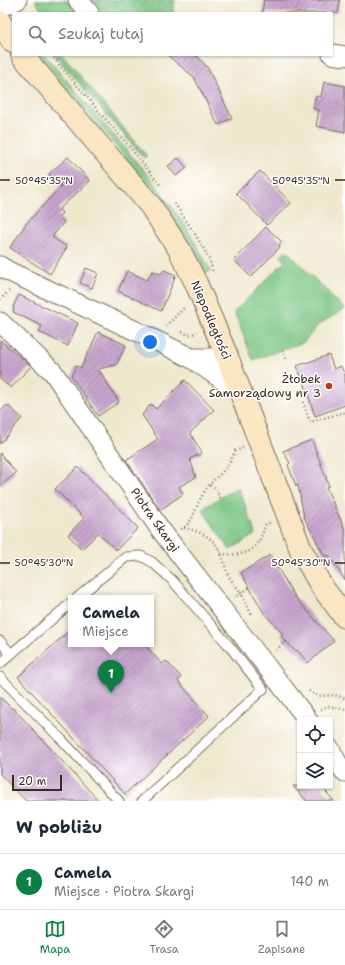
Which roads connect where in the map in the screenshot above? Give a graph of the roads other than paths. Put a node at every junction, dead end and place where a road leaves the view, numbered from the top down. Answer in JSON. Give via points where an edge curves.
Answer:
{"nodes":[{"id":1,"x":17,"y":0,"type":"edge"},
{"id":2,"x":78,"y":0,"type":"edge"},
{"id":3,"x":0,"y":8,"type":"edge"},
{"id":4,"x":88,"y":12,"type":"edge"},
{"id":5,"x":0,"y":22,"type":"edge"},
{"id":6,"x":12,"y":40,"type":"edge"},
{"id":7,"x":333,"y":54,"type":"edge"},
{"id":8,"x":23,"y":56,"type":"edge"},
{"id":9,"x":345,"y":56,"type":"edge"},
{"id":10,"x":3,"y":273,"type":"edge"},
{"id":11,"x":0,"y":322,"type":"edge"},
{"id":12,"x":226,"y":354,"type":"junction"},
{"id":13,"x":191,"y":358,"type":"junction"},
{"id":14,"x":240,"y":393,"type":"junction"},
{"id":15,"x":81,"y":595,"type":"edge"},
{"id":16,"x":68,"y":606,"type":"edge"},
{"id":17,"x":345,"y":617,"type":"edge"},
{"id":18,"x":0,"y":641,"type":"edge"},
{"id":19,"x":11,"y":654,"type":"junction"},
{"id":20,"x":0,"y":664,"type":"edge"},
{"id":21,"x":0,"y":677,"type":"edge"},
{"id":22,"x":313,"y":715,"type":"edge"},
{"id":23,"x":332,"y":753,"type":"edge"},
{"id":24,"x":345,"y":772,"type":"edge"},
{"id":25,"x":119,"y":801,"type":"edge"},
{"id":26,"x":142,"y":801,"type":"edge"}],
"edges":[{"from":1,"to":3,"type":"street"},
{"from":2,"to":4,"type":"street"},
{"from":5,"to":6,"type":"street"},
{"from":7,"to":9,"type":"street"},
{"from":8,"to":12,"type":"street","name":"Niepodległości","via":[[150,205],[179,249]]},
{"from":10,"to":13,"type":"street"},
{"from":11,"to":22,"type":"street","name":"Piotra Skargi","via":[[53,372],[160,529]]},
{"from":12,"to":13,"type":"street","via":[[214,358]]},
{"from":12,"to":14,"type":"street","name":"Niepodległości"},
{"from":13,"to":14,"type":"street"},
{"from":14,"to":17,"type":"street","name":"Niepodległości","via":[[301,550],[322,587]]},
{"from":15,"to":26,"type":"lane","via":[[126,557],[141,556],[172,580],[263,689]]},
{"from":16,"to":19,"type":"lane"},
{"from":18,"to":19,"type":"lane"},
{"from":19,"to":20,"type":"lane"},
{"from":21,"to":25,"type":"lane"},
{"from":23,"to":24,"type":"street"}]}
